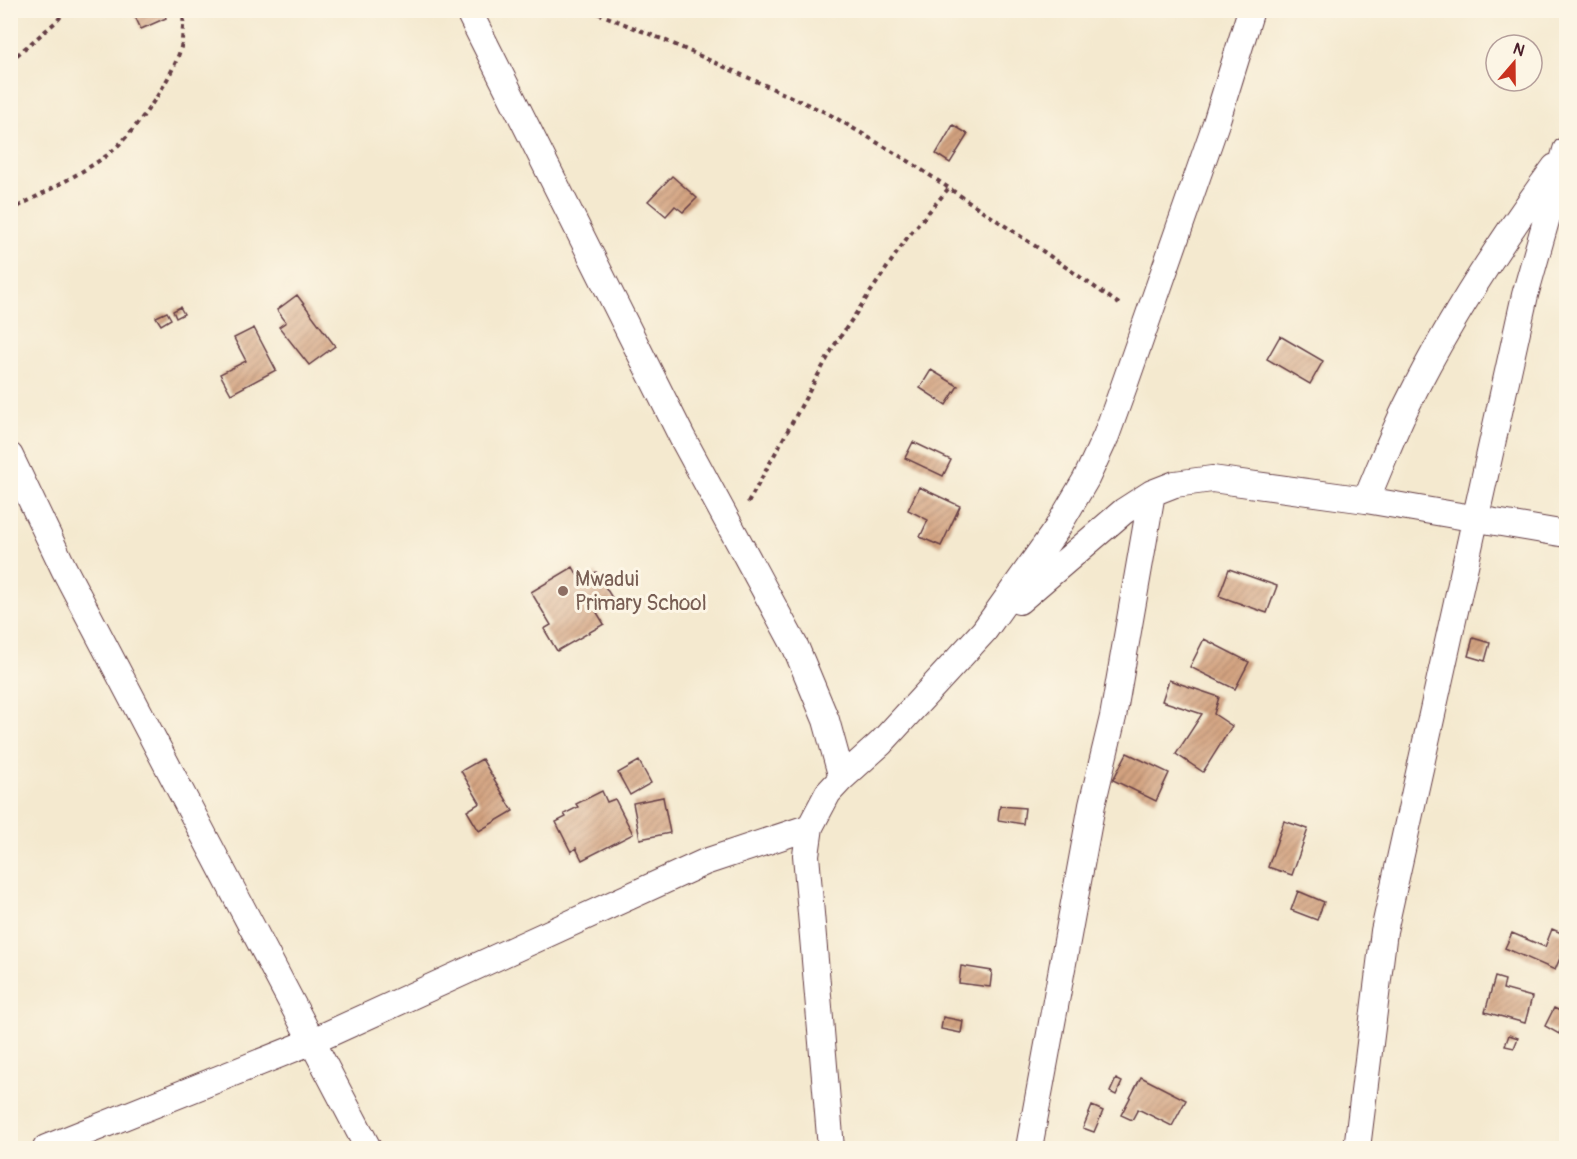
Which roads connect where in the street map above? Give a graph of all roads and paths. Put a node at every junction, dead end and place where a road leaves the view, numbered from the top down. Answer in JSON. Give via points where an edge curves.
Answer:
{"nodes":[{"id":1,"x":66,"y":10,"type":"edge"},
{"id":2,"x":184,"y":10,"type":"edge"},
{"id":3,"x":468,"y":10,"type":"edge"},
{"id":4,"x":590,"y":10,"type":"edge"},
{"id":5,"x":1251,"y":10,"type":"edge"},
{"id":6,"x":10,"y":61,"type":"edge"},
{"id":7,"x":1565,"y":153,"type":"edge"},
{"id":8,"x":948,"y":189,"type":"junction"},
{"id":9,"x":10,"y":212,"type":"edge"},
{"id":10,"x":1146,"y":323,"type":"junction"},
{"id":11,"x":10,"y":456,"type":"edge"},
{"id":12,"x":1152,"y":494,"type":"junction"},
{"id":13,"x":1366,"y":500,"type":"junction"},
{"id":14,"x":1477,"y":518,"type":"junction"},
{"id":15,"x":733,"y":530,"type":"junction"},
{"id":16,"x":1566,"y":534,"type":"edge"},
{"id":17,"x":984,"y":631,"type":"junction"},
{"id":18,"x":842,"y":778,"type":"junction"},
{"id":19,"x":810,"y":827,"type":"junction"},
{"id":20,"x":313,"y":1041,"type":"junction"},
{"id":21,"x":46,"y":1149,"type":"edge"},
{"id":22,"x":368,"y":1149,"type":"edge"},
{"id":23,"x":831,"y":1149,"type":"edge"},
{"id":24,"x":1029,"y":1149,"type":"edge"},
{"id":25,"x":1357,"y":1149,"type":"edge"}],
"edges":[{"from":1,"to":6,"type":"path"},
{"from":2,"to":9,"type":"path","via":[[181,46],[175,62],[153,102],[121,143]]},
{"from":3,"to":15,"type":"street","via":[[683,439]]},
{"from":4,"to":8,"type":"path","via":[[829,114]]},
{"from":5,"to":10,"type":"street"},
{"from":7,"to":13,"type":"street","via":[[1474,285],[1407,404]]},
{"from":7,"to":14,"type":"street","via":[[1525,295]]},
{"from":8,"to":10,"type":"path"},
{"from":8,"to":15,"type":"path","via":[[907,238],[834,346]]},
{"from":10,"to":17,"type":"street","via":[[1106,436],[1086,479],[1056,530]]},
{"from":11,"to":20,"type":"street","via":[[64,569]]},
{"from":12,"to":13,"type":"street","via":[[1175,484],[1212,479]]},
{"from":12,"to":17,"type":"street","via":[[1124,511]]},
{"from":12,"to":24,"type":"street"},
{"from":13,"to":14,"type":"street"},
{"from":14,"to":16,"type":"street"},
{"from":14,"to":25,"type":"street","via":[[1384,931]]},
{"from":15,"to":18,"type":"street","via":[[796,648],[826,720]]},
{"from":17,"to":18,"type":"street","via":[[881,743]]},
{"from":18,"to":19,"type":"street","via":[[823,800]]},
{"from":19,"to":20,"type":"street","via":[[705,862]]},
{"from":19,"to":23,"type":"street","via":[[806,855]]},
{"from":20,"to":21,"type":"street"},
{"from":20,"to":22,"type":"street"}]}
